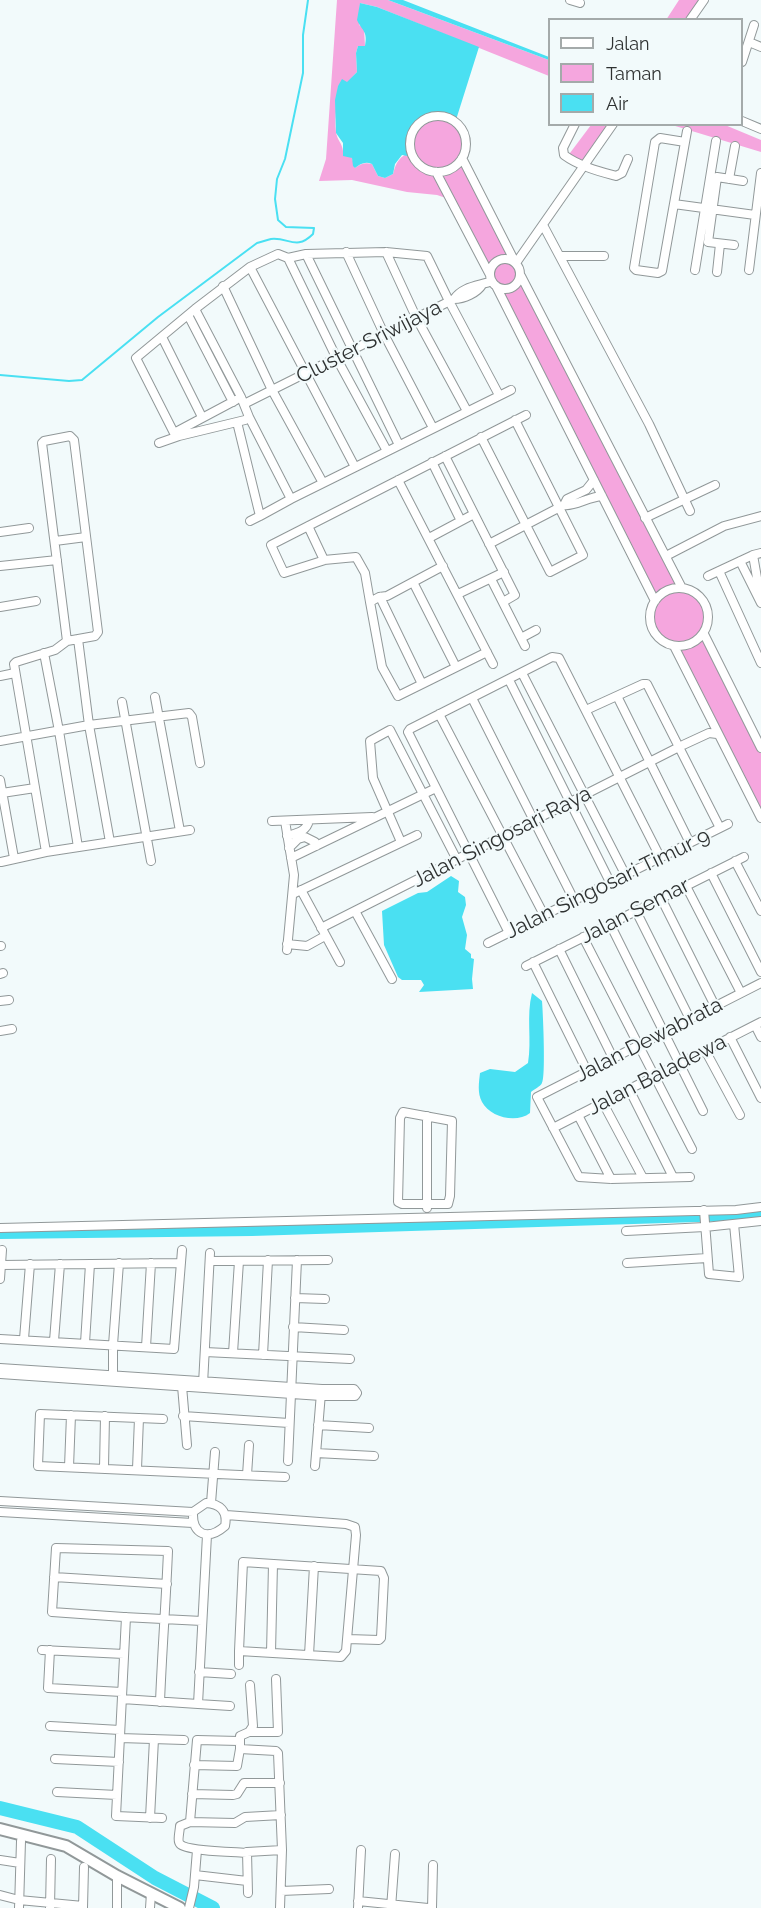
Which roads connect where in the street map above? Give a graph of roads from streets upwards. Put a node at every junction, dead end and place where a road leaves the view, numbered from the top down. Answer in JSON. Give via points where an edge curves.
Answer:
{"nodes":[{"id":1,"x":570,"y":0,"type":"edge"},
{"id":2,"x":704,"y":0,"type":"edge"},
{"id":3,"x":580,"y":3,"type":"dead end"},
{"id":4,"x":691,"y":18,"type":"edge"},
{"id":5,"x":754,"y":25,"type":"dead end"},
{"id":6,"x":749,"y":42,"type":"junction"},
{"id":7,"x":761,"y":47,"type":"edge"},
{"id":8,"x":743,"y":57,"type":"edge"},
{"id":9,"x":743,"y":122,"type":"edge"},
{"id":10,"x":574,"y":126,"type":"edge"},
{"id":11,"x":612,"y":126,"type":"edge"},
{"id":12,"x":761,"y":129,"type":"edge"},
{"id":13,"x":687,"y":131,"type":"dead end"},
{"id":14,"x":716,"y":141,"type":"dead end"},
{"id":15,"x":685,"y":142,"type":"junction"},
{"id":16,"x":735,"y":146,"type":"dead end"},
{"id":17,"x":462,"y":158,"type":"junction"},
{"id":18,"x":628,"y":159,"type":"dead end"},
{"id":19,"x":584,"y":166,"type":"junction"},
{"id":20,"x":436,"y":172,"type":"junction"},
{"id":21,"x":761,"y":173,"type":"edge"},
{"id":22,"x":729,"y":179,"type":"junction"},
{"id":23,"x":743,"y":181,"type":"dead end"},
{"id":24,"x":674,"y":204,"type":"junction"},
{"id":25,"x":709,"y":209,"type":"junction"},
{"id":26,"x":755,"y":215,"type":"junction"},
{"id":27,"x":543,"y":225,"type":"junction"},
{"id":28,"x":720,"y":244,"type":"junction"},
{"id":29,"x":734,"y":245,"type":"dead end"},
{"id":30,"x":346,"y":252,"type":"junction"},
{"id":31,"x":386,"y":252,"type":"junction"},
{"id":32,"x":306,"y":254,"type":"junction"},
{"id":33,"x":560,"y":256,"type":"junction"},
{"id":34,"x":604,"y":256,"type":"dead end"},
{"id":35,"x":288,"y":258,"type":"junction"},
{"id":36,"x":515,"y":262,"type":"junction"},
{"id":37,"x":250,"y":267,"type":"junction"},
{"id":38,"x":695,"y":270,"type":"dead end"},
{"id":39,"x":750,"y":270,"type":"dead end"},
{"id":40,"x":717,"y":272,"type":"dead end"},
{"id":41,"x":521,"y":276,"type":"junction"},
{"id":42,"x":492,"y":281,"type":"junction"},
{"id":43,"x":223,"y":286,"type":"junction"},
{"id":44,"x":451,"y":300,"type":"junction"},
{"id":45,"x":195,"y":309,"type":"junction"},
{"id":46,"x":188,"y":315,"type":"junction"},
{"id":47,"x":416,"y":317,"type":"junction"},
{"id":48,"x":384,"y":334,"type":"junction"},
{"id":49,"x":162,"y":337,"type":"junction"},
{"id":50,"x":352,"y":350,"type":"junction"},
{"id":51,"x":337,"y":359,"type":"junction"},
{"id":52,"x":306,"y":375,"type":"junction"},
{"id":53,"x":272,"y":390,"type":"junction"},
{"id":54,"x":511,"y":390,"type":"dead end"},
{"id":55,"x":499,"y":395,"type":"junction"},
{"id":56,"x":243,"y":401,"type":"junction"},
{"id":57,"x":232,"y":402,"type":"junction"},
{"id":58,"x":467,"y":411,"type":"junction"},
{"id":59,"x":526,"y":414,"type":"dead end"},
{"id":60,"x":202,"y":417,"type":"junction"},
{"id":61,"x":249,"y":417,"type":"junction"},
{"id":62,"x":515,"y":420,"type":"junction"},
{"id":63,"x":237,"y":422,"type":"junction"},
{"id":64,"x":433,"y":428,"type":"junction"},
{"id":65,"x":176,"y":434,"type":"junction"},
{"id":66,"x":482,"y":437,"type":"junction"},
{"id":67,"x":159,"y":443,"type":"dead end"},
{"id":68,"x":399,"y":445,"type":"junction"},
{"id":69,"x":387,"y":451,"type":"junction"},
{"id":70,"x":445,"y":456,"type":"junction"},
{"id":71,"x":432,"y":462,"type":"junction"},
{"id":72,"x":355,"y":467,"type":"junction"},
{"id":73,"x":398,"y":480,"type":"junction"},
{"id":74,"x":594,"y":480,"type":"junction"},
{"id":75,"x":323,"y":483,"type":"junction"},
{"id":76,"x":715,"y":485,"type":"dead end"},
{"id":77,"x":588,"y":493,"type":"junction"},
{"id":78,"x":602,"y":496,"type":"junction"},
{"id":79,"x":685,"y":499,"type":"junction"},
{"id":80,"x":291,"y":500,"type":"junction"},
{"id":81,"x":561,"y":507,"type":"junction"},
{"id":82,"x":690,"y":511,"type":"dead end"},
{"id":83,"x":474,"y":514,"type":"junction"},
{"id":84,"x":260,"y":516,"type":"junction"},
{"id":85,"x":761,"y":516,"type":"edge"},
{"id":86,"x":645,"y":518,"type":"junction"},
{"id":87,"x":250,"y":521,"type":"dead end"},
{"id":88,"x":461,"y":521,"type":"junction"},
{"id":89,"x":525,"y":525,"type":"junction"},
{"id":90,"x":308,"y":526,"type":"junction"},
{"id":91,"x":29,"y":528,"type":"dead end"},
{"id":92,"x":0,"y":532,"type":"edge"},
{"id":93,"x":86,"y":537,"type":"junction"},
{"id":94,"x":429,"y":538,"type":"junction"},
{"id":95,"x":55,"y":541,"type":"junction"},
{"id":96,"x":489,"y":544,"type":"junction"},
{"id":97,"x":757,"y":554,"type":"edge"},
{"id":98,"x":666,"y":556,"type":"junction"},
{"id":99,"x":57,"y":560,"type":"junction"},
{"id":100,"x":325,"y":560,"type":"junction"},
{"id":101,"x":740,"y":561,"type":"junction"},
{"id":102,"x":0,"y":566,"type":"edge"},
{"id":103,"x":443,"y":566,"type":"junction"},
{"id":104,"x":718,"y":571,"type":"junction"},
{"id":105,"x":504,"y":573,"type":"junction"},
{"id":106,"x":708,"y":576,"type":"dead end"},
{"id":107,"x":491,"y":579,"type":"junction"},
{"id":108,"x":412,"y":582,"type":"junction"},
{"id":109,"x":682,"y":588,"type":"junction"},
{"id":110,"x":458,"y":594,"type":"junction"},
{"id":111,"x":380,"y":597,"type":"junction"},
{"id":112,"x":760,"y":598,"type":"edge"},
{"id":113,"x":36,"y":601,"type":"dead end"},
{"id":114,"x":655,"y":601,"type":"junction"},
{"id":115,"x":370,"y":602,"type":"junction"},
{"id":116,"x":503,"y":602,"type":"junction"},
{"id":117,"x":0,"y":607,"type":"edge"},
{"id":118,"x":536,"y":630,"type":"dead end"},
{"id":119,"x":704,"y":634,"type":"junction"},
{"id":120,"x":521,"y":638,"type":"junction"},
{"id":121,"x":78,"y":639,"type":"junction"},
{"id":122,"x":67,"y":641,"type":"junction"},
{"id":123,"x":525,"y":646,"type":"dead end"},
{"id":124,"x":674,"y":646,"type":"junction"},
{"id":125,"x":487,"y":651,"type":"junction"},
{"id":126,"x":44,"y":653,"type":"junction"},
{"id":127,"x":761,"y":663,"type":"edge"},
{"id":128,"x":493,"y":664,"type":"dead end"},
{"id":129,"x":456,"y":667,"type":"junction"},
{"id":130,"x":15,"y":673,"type":"junction"},
{"id":131,"x":522,"y":673,"type":"junction"},
{"id":132,"x":0,"y":676,"type":"edge"},
{"id":133,"x":509,"y":680,"type":"junction"},
{"id":134,"x":422,"y":684,"type":"junction"},
{"id":135,"x":617,"y":696,"type":"junction"},
{"id":136,"x":155,"y":697,"type":"dead end"},
{"id":137,"x":472,"y":698,"type":"junction"},
{"id":138,"x":122,"y":702,"type":"dead end"},
{"id":139,"x":586,"y":710,"type":"junction"},
{"id":140,"x":439,"y":714,"type":"junction"},
{"id":141,"x":159,"y":716,"type":"junction"},
{"id":142,"x":126,"y":720,"type":"junction"},
{"id":143,"x":89,"y":725,"type":"junction"},
{"id":144,"x":59,"y":731,"type":"junction"},
{"id":145,"x":712,"y":731,"type":"junction"},
{"id":146,"x":26,"y":737,"type":"junction"},
{"id":147,"x":0,"y":741,"type":"edge"},
{"id":148,"x":681,"y":746,"type":"junction"},
{"id":149,"x":761,"y":748,"type":"edge"},
{"id":150,"x":650,"y":762,"type":"junction"},
{"id":151,"x":200,"y":763,"type":"dead end"},
{"id":152,"x":621,"y":777,"type":"junction"},
{"id":153,"x":0,"y":780,"type":"edge"},
{"id":154,"x":35,"y":788,"type":"junction"},
{"id":155,"x":436,"y":788,"type":"junction"},
{"id":156,"x":2,"y":793,"type":"junction"},
{"id":157,"x":423,"y":795,"type":"junction"},
{"id":158,"x":585,"y":795,"type":"junction"},
{"id":159,"x":571,"y":802,"type":"junction"},
{"id":160,"x":388,"y":811,"type":"junction"},
{"id":161,"x":377,"y":817,"type":"junction"},
{"id":162,"x":345,"y":818,"type":"junction"},
{"id":163,"x":761,"y":818,"type":"edge"},
{"id":164,"x":309,"y":820,"type":"junction"},
{"id":165,"x":272,"y":821,"type":"dead end"},
{"id":166,"x":285,"y":821,"type":"junction"},
{"id":167,"x":534,"y":821,"type":"junction"},
{"id":168,"x":190,"y":830,"type":"dead end"},
{"id":169,"x":180,"y":831,"type":"junction"},
{"id":170,"x":348,"y":831,"type":"junction"},
{"id":171,"x":417,"y":834,"type":"dead end"},
{"id":172,"x":287,"y":836,"type":"junction"},
{"id":173,"x":147,"y":837,"type":"junction"},
{"id":174,"x":503,"y":837,"type":"junction"},
{"id":175,"x":401,"y":842,"type":"junction"},
{"id":176,"x":110,"y":843,"type":"junction"},
{"id":177,"x":690,"y":843,"type":"junction"},
{"id":178,"x":316,"y":846,"type":"junction"},
{"id":179,"x":78,"y":847,"type":"junction"},
{"id":180,"x":290,"y":848,"type":"junction"},
{"id":181,"x":46,"y":852,"type":"junction"},
{"id":182,"x":469,"y":854,"type":"junction"},
{"id":183,"x":660,"y":857,"type":"junction"},
{"id":184,"x":744,"y":857,"type":"dead end"},
{"id":185,"x":14,"y":858,"type":"junction"},
{"id":186,"x":291,"y":858,"type":"junction"},
{"id":187,"x":457,"y":860,"type":"junction"},
{"id":188,"x":151,"y":861,"type":"dead end"},
{"id":189,"x":735,"y":861,"type":"junction"},
{"id":190,"x":1,"y":862,"type":"edge"},
{"id":191,"x":711,"y":873,"type":"junction"},
{"id":192,"x":625,"y":874,"type":"junction"},
{"id":193,"x":610,"y":882,"type":"junction"},
{"id":194,"x":686,"y":886,"type":"junction"},
{"id":195,"x":301,"y":890,"type":"junction"},
{"id":196,"x":293,"y":894,"type":"junction"},
{"id":197,"x":661,"y":898,"type":"junction"},
{"id":198,"x":574,"y":900,"type":"junction"},
{"id":199,"x":355,"y":911,"type":"junction"},
{"id":200,"x":636,"y":911,"type":"junction"},
{"id":201,"x":761,"y":911,"type":"edge"},
{"id":202,"x":544,"y":915,"type":"junction"},
{"id":203,"x":610,"y":924,"type":"junction"},
{"id":204,"x":323,"y":932,"type":"junction"},
{"id":205,"x":509,"y":933,"type":"junction"},
{"id":206,"x":584,"y":937,"type":"junction"},
{"id":207,"x":488,"y":943,"type":"dead end"},
{"id":208,"x":559,"y":949,"type":"junction"},
{"id":209,"x":340,"y":962,"type":"dead end"},
{"id":210,"x":761,"y":972,"type":"edge"},
{"id":211,"x":392,"y":979,"type":"dead end"},
{"id":212,"x":761,"y":983,"type":"edge"},
{"id":213,"x":741,"y":993,"type":"junction"},
{"id":214,"x":9,"y":1000,"type":"dead end"},
{"id":215,"x":0,"y":1001,"type":"edge"},
{"id":216,"x":716,"y":1006,"type":"junction"},
{"id":217,"x":690,"y":1019,"type":"junction"},
{"id":218,"x":758,"y":1023,"type":"edge"},
{"id":219,"x":12,"y":1029,"type":"dead end"},
{"id":220,"x":0,"y":1031,"type":"edge"},
{"id":221,"x":663,"y":1033,"type":"junction"},
{"id":222,"x":730,"y":1037,"type":"junction"},
{"id":223,"x":761,"y":1037,"type":"edge"},
{"id":224,"x":638,"y":1046,"type":"junction"},
{"id":225,"x":705,"y":1050,"type":"junction"},
{"id":226,"x":613,"y":1058,"type":"junction"},
{"id":227,"x":679,"y":1064,"type":"junction"},
{"id":228,"x":587,"y":1071,"type":"junction"},
{"id":229,"x":653,"y":1077,"type":"junction"},
{"id":230,"x":629,"y":1089,"type":"junction"},
{"id":231,"x":761,"y":1098,"type":"edge"},
{"id":232,"x":603,"y":1103,"type":"junction"},
{"id":233,"x":703,"y":1111,"type":"dead end"},
{"id":234,"x":578,"y":1115,"type":"junction"},
{"id":235,"x":740,"y":1115,"type":"dead end"},
{"id":236,"x":427,"y":1116,"type":"junction"},
{"id":237,"x":553,"y":1128,"type":"junction"},
{"id":238,"x":692,"y":1149,"type":"dead end"},
{"id":239,"x":674,"y":1177,"type":"junction"},
{"id":240,"x":690,"y":1177,"type":"dead end"},
{"id":241,"x":643,"y":1178,"type":"junction"},
{"id":242,"x":611,"y":1179,"type":"junction"},
{"id":243,"x":427,"y":1204,"type":"junction"},
{"id":244,"x":761,"y":1207,"type":"edge"},
{"id":245,"x":704,"y":1213,"type":"junction"},
{"id":246,"x":427,"y":1218,"type":"junction"},
{"id":247,"x":761,"y":1221,"type":"edge"},
{"id":248,"x":734,"y":1224,"type":"junction"},
{"id":249,"x":705,"y":1227,"type":"junction"},
{"id":250,"x":0,"y":1228,"type":"edge"},
{"id":251,"x":626,"y":1231,"type":"dead end"},
{"id":252,"x":2,"y":1250,"type":"dead end"},
{"id":253,"x":182,"y":1250,"type":"dead end"},
{"id":254,"x":707,"y":1258,"type":"junction"},
{"id":255,"x":268,"y":1260,"type":"junction"},
{"id":256,"x":297,"y":1260,"type":"junction"},
{"id":257,"x":328,"y":1260,"type":"dead end"},
{"id":258,"x":239,"y":1261,"type":"junction"},
{"id":259,"x":119,"y":1263,"type":"junction"},
{"id":260,"x":151,"y":1263,"type":"junction"},
{"id":261,"x":181,"y":1263,"type":"junction"},
{"id":262,"x":627,"y":1263,"type":"dead end"},
{"id":263,"x":30,"y":1264,"type":"junction"},
{"id":264,"x":60,"y":1264,"type":"junction"},
{"id":265,"x":90,"y":1264,"type":"junction"},
{"id":266,"x":1,"y":1265,"type":"edge"},
{"id":267,"x":0,"y":1279,"type":"edge"},
{"id":268,"x":295,"y":1298,"type":"junction"},
{"id":269,"x":326,"y":1299,"type":"dead end"},
{"id":270,"x":293,"y":1327,"type":"junction"},
{"id":271,"x":344,"y":1330,"type":"dead end"},
{"id":272,"x":0,"y":1339,"type":"edge"},
{"id":273,"x":24,"y":1339,"type":"junction"},
{"id":274,"x":54,"y":1341,"type":"junction"},
{"id":275,"x":85,"y":1343,"type":"junction"},
{"id":276,"x":113,"y":1345,"type":"junction"},
{"id":277,"x":146,"y":1347,"type":"junction"},
{"id":278,"x":205,"y":1352,"type":"junction"},
{"id":279,"x":233,"y":1353,"type":"junction"},
{"id":280,"x":263,"y":1355,"type":"junction"},
{"id":281,"x":291,"y":1356,"type":"junction"},
{"id":282,"x":350,"y":1359,"type":"dead end"},
{"id":283,"x":0,"y":1368,"type":"edge"},
{"id":284,"x":0,"y":1374,"type":"edge"},
{"id":285,"x":113,"y":1378,"type":"junction"},
{"id":286,"x":203,"y":1384,"type":"junction"},
{"id":287,"x":182,"y":1386,"type":"junction"},
{"id":288,"x":290,"y":1389,"type":"junction"},
{"id":289,"x":71,"y":1415,"type":"junction"},
{"id":290,"x":105,"y":1416,"type":"junction"},
{"id":291,"x":183,"y":1416,"type":"junction"},
{"id":292,"x":139,"y":1418,"type":"junction"},
{"id":293,"x":163,"y":1419,"type":"dead end"},
{"id":294,"x":289,"y":1423,"type":"junction"},
{"id":295,"x":318,"y":1425,"type":"junction"},
{"id":296,"x":369,"y":1428,"type":"dead end"},
{"id":297,"x":188,"y":1445,"type":"dead end"},
{"id":298,"x":249,"y":1445,"type":"dead end"},
{"id":299,"x":215,"y":1452,"type":"dead end"},
{"id":300,"x":316,"y":1453,"type":"junction"},
{"id":301,"x":374,"y":1456,"type":"dead end"},
{"id":302,"x":288,"y":1461,"type":"dead end"},
{"id":303,"x":315,"y":1466,"type":"dead end"},
{"id":304,"x":69,"y":1467,"type":"junction"},
{"id":305,"x":104,"y":1468,"type":"junction"},
{"id":306,"x":137,"y":1469,"type":"junction"},
{"id":307,"x":213,"y":1472,"type":"junction"},
{"id":308,"x":247,"y":1475,"type":"junction"},
{"id":309,"x":285,"y":1477,"type":"dead end"},
{"id":310,"x":0,"y":1501,"type":"edge"},
{"id":311,"x":211,"y":1503,"type":"junction"},
{"id":312,"x":0,"y":1512,"type":"edge"},
{"id":313,"x":193,"y":1512,"type":"junction"},
{"id":314,"x":225,"y":1515,"type":"junction"},
{"id":315,"x":193,"y":1523,"type":"junction"},
{"id":316,"x":207,"y":1535,"type":"junction"},
{"id":317,"x":273,"y":1564,"type":"junction"},
{"id":318,"x":314,"y":1566,"type":"junction"},
{"id":319,"x":353,"y":1569,"type":"junction"},
{"id":320,"x":54,"y":1577,"type":"junction"},
{"id":321,"x":167,"y":1584,"type":"junction"},
{"id":322,"x":126,"y":1617,"type":"junction"},
{"id":323,"x":164,"y":1619,"type":"junction"},
{"id":324,"x":202,"y":1621,"type":"junction"},
{"id":325,"x":348,"y":1639,"type":"junction"},
{"id":326,"x":239,"y":1651,"type":"junction"},
{"id":327,"x":271,"y":1653,"type":"junction"},
{"id":328,"x":124,"y":1654,"type":"junction"},
{"id":329,"x":309,"y":1655,"type":"junction"},
{"id":330,"x":239,"y":1665,"type":"dead end"},
{"id":331,"x":200,"y":1672,"type":"junction"},
{"id":332,"x":231,"y":1674,"type":"dead end"},
{"id":333,"x":276,"y":1678,"type":"dead end"},
{"id":334,"x":250,"y":1686,"type":"dead end"},
{"id":335,"x":122,"y":1696,"type":"junction"},
{"id":336,"x":160,"y":1702,"type":"junction"},
{"id":337,"x":198,"y":1704,"type":"junction"},
{"id":338,"x":230,"y":1706,"type":"dead end"},
{"id":339,"x":50,"y":1726,"type":"dead end"},
{"id":340,"x":249,"y":1732,"type":"junction"},
{"id":341,"x":120,"y":1734,"type":"junction"},
{"id":342,"x":154,"y":1739,"type":"junction"},
{"id":343,"x":184,"y":1740,"type":"dead end"},
{"id":344,"x":240,"y":1745,"type":"junction"},
{"id":345,"x":55,"y":1759,"type":"dead end"},
{"id":346,"x":119,"y":1762,"type":"junction"},
{"id":347,"x":194,"y":1765,"type":"junction"},
{"id":348,"x":280,"y":1783,"type":"junction"},
{"id":349,"x":57,"y":1792,"type":"dead end"},
{"id":350,"x":192,"y":1794,"type":"junction"},
{"id":351,"x":117,"y":1795,"type":"junction"},
{"id":352,"x":281,"y":1815,"type":"junction"},
{"id":353,"x":150,"y":1818,"type":"junction"},
{"id":354,"x":162,"y":1818,"type":"dead end"},
{"id":355,"x":190,"y":1822,"type":"junction"},
{"id":356,"x":0,"y":1829,"type":"edge"},
{"id":357,"x":21,"y":1841,"type":"dead end"},
{"id":358,"x":197,"y":1850,"type":"junction"},
{"id":359,"x":282,"y":1850,"type":"junction"},
{"id":360,"x":361,"y":1850,"type":"dead end"},
{"id":361,"x":247,"y":1853,"type":"junction"},
{"id":362,"x":395,"y":1854,"type":"dead end"},
{"id":363,"x":51,"y":1859,"type":"dead end"},
{"id":364,"x":0,"y":1860,"type":"edge"},
{"id":365,"x":20,"y":1863,"type":"junction"},
{"id":366,"x":433,"y":1864,"type":"dead end"},
{"id":367,"x":84,"y":1867,"type":"dead end"},
{"id":368,"x":195,"y":1875,"type":"junction"},
{"id":369,"x":117,"y":1876,"type":"junction"},
{"id":370,"x":247,"y":1881,"type":"junction"},
{"id":371,"x":329,"y":1889,"type":"dead end"},
{"id":372,"x":281,"y":1891,"type":"junction"},
{"id":373,"x":151,"y":1893,"type":"junction"},
{"id":374,"x":248,"y":1893,"type":"dead end"},
{"id":375,"x":0,"y":1895,"type":"edge"},
{"id":376,"x":19,"y":1904,"type":"edge"},
{"id":377,"x":358,"y":1905,"type":"edge"},
{"id":378,"x":50,"y":1906,"type":"edge"},
{"id":379,"x":83,"y":1907,"type":"edge"},
{"id":380,"x":391,"y":1907,"type":"edge"},
{"id":381,"x":117,"y":1908,"type":"edge"},
{"id":382,"x":150,"y":1908,"type":"edge"},
{"id":383,"x":180,"y":1908,"type":"edge"},
{"id":384,"x":189,"y":1908,"type":"edge"},
{"id":385,"x":280,"y":1908,"type":"edge"},
{"id":386,"x":430,"y":1908,"type":"edge"}],
"edges":[{"from":1,"to":3,"type":"street"},
{"from":2,"to":4,"type":"street"},
{"from":5,"to":6,"type":"street"},
{"from":6,"to":7,"type":"street"},
{"from":6,"to":8,"type":"street"},
{"from":9,"to":12,"type":"street"},
{"from":10,"to":19,"type":"street","via":[[563,153]]},
{"from":11,"to":19,"type":"street"},
{"from":13,"to":15,"type":"street"},
{"from":14,"to":25,"type":"street"},
{"from":15,"to":24,"type":"street"},
{"from":15,"to":24,"type":"street","via":[[660,138],[655,142],[636,270],[662,272]]},
{"from":16,"to":22,"type":"street"},
{"from":17,"to":20,"type":"street","via":[[452,168]]},
{"from":17,"to":20,"type":"street","via":[[465,142],[459,127],[445,118],[426,119],[413,133],[411,152],[420,166]]},
{"from":17,"to":36,"type":"street"},
{"from":18,"to":19,"type":"street","via":[[619,176]]},
{"from":19,"to":27,"type":"street"},
{"from":20,"to":42,"type":"street"},
{"from":21,"to":26,"type":"street"},
{"from":22,"to":23,"type":"street"},
{"from":22,"to":25,"type":"street","via":[[717,177]]},
{"from":24,"to":25,"type":"street"},
{"from":25,"to":26,"type":"street"},
{"from":25,"to":28,"type":"street","via":[[708,242]]},
{"from":25,"to":38,"type":"street"},
{"from":26,"to":39,"type":"street"},
{"from":27,"to":33,"type":"street"},
{"from":27,"to":36,"type":"street"},
{"from":28,"to":29,"type":"street"},
{"from":28,"to":40,"type":"street"},
{"from":30,"to":31,"type":"street"},
{"from":30,"to":32,"type":"street"},
{"from":30,"to":48,"type":"street"},
{"from":31,"to":44,"type":"street","via":[[427,256]]},
{"from":31,"to":47,"type":"street"},
{"from":32,"to":35,"type":"street"},
{"from":32,"to":50,"type":"street"},
{"from":33,"to":34,"type":"street"},
{"from":33,"to":79,"type":"street"},
{"from":35,"to":37,"type":"street","via":[[278,254]]},
{"from":35,"to":51,"type":"street"},
{"from":36,"to":41,"type":"street"},
{"from":36,"to":42,"type":"street","via":[[496,261]]},
{"from":37,"to":43,"type":"street"},
{"from":37,"to":52,"type":"street"},
{"from":41,"to":42,"type":"street","via":[[510,289],[501,289]]},
{"from":41,"to":86,"type":"street"},
{"from":42,"to":44,"type":"street","name":"Cluster Sriwijaya"},
{"from":42,"to":74,"type":"street"},
{"from":43,"to":45,"type":"street"},
{"from":43,"to":53,"type":"street"},
{"from":44,"to":47,"type":"street","name":"Cluster Sriwijaya"},
{"from":44,"to":55,"type":"street"},
{"from":45,"to":46,"type":"street"},
{"from":45,"to":56,"type":"street"},
{"from":46,"to":49,"type":"street"},
{"from":46,"to":57,"type":"street"},
{"from":47,"to":48,"type":"street","name":"Cluster Sriwijaya"},
{"from":47,"to":58,"type":"street"},
{"from":48,"to":50,"type":"street","name":"Cluster Sriwijaya"},
{"from":48,"to":64,"type":"street"},
{"from":49,"to":60,"type":"street"},
{"from":49,"to":65,"type":"street","via":[[136,358]]},
{"from":50,"to":51,"type":"street","name":"Cluster Sriwijaya"},
{"from":50,"to":68,"type":"street"},
{"from":51,"to":52,"type":"street","name":"Cluster Sriwijaya"},
{"from":51,"to":69,"type":"street"},
{"from":52,"to":53,"type":"street","name":"Cluster Sriwijaya"},
{"from":52,"to":72,"type":"street"},
{"from":53,"to":56,"type":"street","name":"Cluster Sriwijaya"},
{"from":53,"to":75,"type":"street"},
{"from":54,"to":55,"type":"street"},
{"from":55,"to":58,"type":"street"},
{"from":56,"to":57,"type":"street","name":"Cluster Sriwijaya"},
{"from":56,"to":61,"type":"street"},
{"from":57,"to":60,"type":"street","name":"Cluster Sriwijaya"},
{"from":58,"to":64,"type":"street"},
{"from":59,"to":62,"type":"street"},
{"from":60,"to":65,"type":"street","name":"Cluster Sriwijaya"},
{"from":61,"to":63,"type":"street"},
{"from":61,"to":80,"type":"street"},
{"from":62,"to":66,"type":"street"},
{"from":62,"to":81,"type":"street"},
{"from":63,"to":65,"type":"street"},
{"from":63,"to":84,"type":"street"},
{"from":64,"to":68,"type":"street"},
{"from":65,"to":67,"type":"street"},
{"from":66,"to":70,"type":"street"},
{"from":66,"to":89,"type":"street"},
{"from":68,"to":69,"type":"street"},
{"from":69,"to":72,"type":"street"},
{"from":70,"to":71,"type":"street"},
{"from":70,"to":83,"type":"street"},
{"from":71,"to":73,"type":"street"},
{"from":71,"to":88,"type":"street"},
{"from":72,"to":75,"type":"street"},
{"from":73,"to":90,"type":"street"},
{"from":73,"to":94,"type":"street"},
{"from":74,"to":77,"type":"street"},
{"from":74,"to":78,"type":"street"},
{"from":75,"to":80,"type":"street"},
{"from":76,"to":79,"type":"street"},
{"from":77,"to":78,"type":"street"},
{"from":77,"to":81,"type":"street","via":[[570,506]]},
{"from":78,"to":114,"type":"street"},
{"from":79,"to":82,"type":"street"},
{"from":79,"to":86,"type":"street"},
{"from":80,"to":84,"type":"street"},
{"from":81,"to":89,"type":"street"},
{"from":81,"to":89,"type":"street","via":[[585,554],[550,572]]},
{"from":83,"to":88,"type":"street"},
{"from":83,"to":96,"type":"street"},
{"from":84,"to":87,"type":"street"},
{"from":85,"to":98,"type":"street","via":[[724,526]]},
{"from":86,"to":98,"type":"street"},
{"from":88,"to":94,"type":"street"},
{"from":89,"to":96,"type":"street"},
{"from":90,"to":100,"type":"street"},
{"from":90,"to":100,"type":"street","via":[[271,545],[284,573]]},
{"from":91,"to":92,"type":"street"},
{"from":93,"to":95,"type":"street"},
{"from":93,"to":95,"type":"street","via":[[74,440],[70,436],[42,443]]},
{"from":93,"to":121,"type":"street","via":[[99,630],[96,635]]},
{"from":94,"to":103,"type":"street"},
{"from":95,"to":99,"type":"street"},
{"from":96,"to":105,"type":"street"},
{"from":97,"to":101,"type":"street"},
{"from":97,"to":112,"type":"street"},
{"from":98,"to":109,"type":"street"},
{"from":99,"to":102,"type":"street"},
{"from":99,"to":122,"type":"street"},
{"from":100,"to":115,"type":"street","via":[[356,556]]},
{"from":101,"to":104,"type":"street"},
{"from":101,"to":112,"type":"street"},
{"from":103,"to":108,"type":"street"},
{"from":103,"to":110,"type":"street"},
{"from":104,"to":106,"type":"street"},
{"from":104,"to":127,"type":"street"},
{"from":105,"to":107,"type":"street"},
{"from":105,"to":116,"type":"street","via":[[515,595]]},
{"from":107,"to":110,"type":"street"},
{"from":107,"to":116,"type":"street"},
{"from":108,"to":111,"type":"street"},
{"from":108,"to":129,"type":"street"},
{"from":109,"to":114,"type":"street","via":[[665,591]]},
{"from":109,"to":119,"type":"street","via":[[704,602],[709,618]]},
{"from":110,"to":125,"type":"street"},
{"from":111,"to":115,"type":"street"},
{"from":111,"to":134,"type":"street"},
{"from":113,"to":117,"type":"street"},
{"from":114,"to":124,"type":"street","via":[[650,617],[652,629],[658,638]]},
{"from":115,"to":134,"type":"street","via":[[382,667],[398,696]]},
{"from":116,"to":120,"type":"street"},
{"from":118,"to":120,"type":"street"},
{"from":119,"to":124,"type":"street","via":[[690,645]]},
{"from":119,"to":149,"type":"street"},
{"from":120,"to":123,"type":"street"},
{"from":121,"to":122,"type":"street"},
{"from":121,"to":143,"type":"street"},
{"from":122,"to":126,"type":"street"},
{"from":124,"to":145,"type":"street"},
{"from":125,"to":128,"type":"street"},
{"from":125,"to":129,"type":"street"},
{"from":126,"to":130,"type":"street","via":[[15,662]]},
{"from":126,"to":144,"type":"street"},
{"from":129,"to":134,"type":"street"},
{"from":130,"to":132,"type":"street"},
{"from":130,"to":146,"type":"street"},
{"from":131,"to":133,"type":"street"},
{"from":131,"to":139,"type":"street","via":[[552,657],[560,658]]},
{"from":131,"to":158,"type":"street"},
{"from":133,"to":137,"type":"street"},
{"from":133,"to":159,"type":"street"},
{"from":135,"to":139,"type":"street"},
{"from":135,"to":148,"type":"street","via":[[649,685]]},
{"from":135,"to":150,"type":"street"},
{"from":136,"to":141,"type":"street"},
{"from":137,"to":140,"type":"street"},
{"from":137,"to":167,"type":"street"},
{"from":138,"to":142,"type":"street"},
{"from":139,"to":152,"type":"street"},
{"from":140,"to":155,"type":"street","via":[[410,729],[408,735]]},
{"from":140,"to":174,"type":"street"},
{"from":141,"to":142,"type":"street"},
{"from":141,"to":151,"type":"street","via":[[191,714]]},
{"from":141,"to":169,"type":"street"},
{"from":142,"to":143,"type":"street"},
{"from":142,"to":173,"type":"street"},
{"from":143,"to":144,"type":"street"},
{"from":143,"to":176,"type":"street"},
{"from":144,"to":146,"type":"street"},
{"from":144,"to":179,"type":"street"},
{"from":145,"to":148,"type":"street","name":"Jalan Singosari Raya"},
{"from":145,"to":163,"type":"street"},
{"from":146,"to":147,"type":"street"},
{"from":146,"to":154,"type":"street"},
{"from":148,"to":150,"type":"street","name":"Jalan Singosari Raya"},
{"from":148,"to":177,"type":"street","name":"Jalan Singosari Timur 9","via":[[724,826]]},
{"from":150,"to":152,"type":"street","name":"Jalan Singosari Raya"},
{"from":150,"to":177,"type":"street"},
{"from":152,"to":158,"type":"street","name":"Jalan Singosari Raya"},
{"from":152,"to":183,"type":"street"},
{"from":153,"to":156,"type":"street"},
{"from":154,"to":156,"type":"street"},
{"from":154,"to":181,"type":"street"},
{"from":155,"to":157,"type":"street"},
{"from":155,"to":182,"type":"street"},
{"from":156,"to":185,"type":"street"},
{"from":157,"to":160,"type":"street"},
{"from":157,"to":160,"type":"street","via":[[392,733],[387,731],[372,739],[370,746],[373,778]]},
{"from":157,"to":187,"type":"street"},
{"from":158,"to":159,"type":"street","name":"Jalan Singosari Raya"},
{"from":158,"to":192,"type":"street"},
{"from":159,"to":167,"type":"street","name":"Jalan Singosari Raya"},
{"from":159,"to":193,"type":"street"},
{"from":160,"to":161,"type":"street"},
{"from":160,"to":175,"type":"street"},
{"from":161,"to":162,"type":"street"},
{"from":161,"to":170,"type":"street"},
{"from":162,"to":164,"type":"street"},
{"from":162,"to":170,"type":"street"},
{"from":164,"to":166,"type":"street"},
{"from":164,"to":172,"type":"street","via":[[304,830]]},
{"from":165,"to":166,"type":"street"},
{"from":166,"to":172,"type":"street"},
{"from":167,"to":174,"type":"street","name":"Jalan Singosari Raya"},
{"from":167,"to":198,"type":"street"},
{"from":168,"to":169,"type":"street"},
{"from":169,"to":173,"type":"street"},
{"from":170,"to":178,"type":"street"},
{"from":171,"to":175,"type":"street"},
{"from":172,"to":180,"type":"street"},
{"from":173,"to":176,"type":"street"},
{"from":173,"to":188,"type":"street"},
{"from":174,"to":182,"type":"street","name":"Jalan Singosari Raya"},
{"from":174,"to":202,"type":"street"},
{"from":175,"to":195,"type":"street"},
{"from":176,"to":179,"type":"street"},
{"from":177,"to":183,"type":"street","name":"Jalan Singosari Timur 9"},
{"from":178,"to":180,"type":"street","via":[[305,837]]},
{"from":178,"to":186,"type":"street"},
{"from":179,"to":181,"type":"street"},
{"from":180,"to":186,"type":"street"},
{"from":181,"to":185,"type":"street"},
{"from":182,"to":187,"type":"street","name":"Jalan Singosari Raya"},
{"from":182,"to":205,"type":"street"},
{"from":183,"to":192,"type":"street","name":"Jalan Singosari Timur 9"},
{"from":184,"to":189,"type":"street","name":"Jalan Semar"},
{"from":185,"to":190,"type":"street"},
{"from":186,"to":196,"type":"street"},
{"from":187,"to":199,"type":"street","name":"Jalan Singosari Raya"},
{"from":189,"to":191,"type":"street","name":"Jalan Semar"},
{"from":189,"to":201,"type":"street"},
{"from":191,"to":194,"type":"street","name":"Jalan Semar"},
{"from":191,"to":210,"type":"street"},
{"from":192,"to":193,"type":"street","name":"Jalan Singosari Timur 9"},
{"from":193,"to":198,"type":"street","name":"Jalan Singosari Timur 9"},
{"from":194,"to":197,"type":"street","name":"Jalan Semar"},
{"from":194,"to":213,"type":"street"},
{"from":195,"to":196,"type":"street"},
{"from":195,"to":204,"type":"street"},
{"from":196,"to":204,"type":"street","name":"Jalan Singosari Raya","via":[[287,947],[307,946]]},
{"from":197,"to":200,"type":"street","name":"Jalan Semar"},
{"from":197,"to":216,"type":"street"},
{"from":198,"to":202,"type":"street","name":"Jalan Singosari Timur 9"},
{"from":199,"to":204,"type":"street","name":"Jalan Singosari Raya"},
{"from":199,"to":211,"type":"street"},
{"from":200,"to":203,"type":"street","name":"Jalan Semar"},
{"from":200,"to":217,"type":"street"},
{"from":202,"to":205,"type":"street","name":"Jalan Singosari Timur 9"},
{"from":203,"to":206,"type":"street","name":"Jalan Semar"},
{"from":203,"to":221,"type":"street"},
{"from":204,"to":209,"type":"street"},
{"from":205,"to":207,"type":"street","name":"Jalan Singosari Timur 9"},
{"from":206,"to":208,"type":"street","name":"Jalan Semar"},
{"from":206,"to":224,"type":"street"},
{"from":208,"to":226,"type":"street"},
{"from":208,"to":228,"type":"street","name":"Jalan Semar","via":[[530,964]]},
{"from":212,"to":213,"type":"street","name":"Jalan Dewabrata"},
{"from":213,"to":216,"type":"street","name":"Jalan Dewabrata"},
{"from":214,"to":215,"type":"street"},
{"from":216,"to":217,"type":"street","name":"Jalan Dewabrata"},
{"from":217,"to":221,"type":"street","name":"Jalan Dewabrata"},
{"from":218,"to":222,"type":"street","name":"Jalan Baladewa"},
{"from":218,"to":223,"type":"street"},
{"from":219,"to":220,"type":"street"},
{"from":221,"to":224,"type":"street","name":"Jalan Dewabrata"},
{"from":221,"to":227,"type":"street"},
{"from":222,"to":225,"type":"street","name":"Jalan Baladewa"},
{"from":222,"to":231,"type":"street"},
{"from":224,"to":226,"type":"street","name":"Jalan Dewabrata"},
{"from":224,"to":229,"type":"street"},
{"from":225,"to":227,"type":"street","name":"Jalan Baladewa"},
{"from":225,"to":235,"type":"street"},
{"from":226,"to":228,"type":"street","name":"Jalan Dewabrata"},
{"from":227,"to":229,"type":"street","name":"Jalan Baladewa"},
{"from":227,"to":233,"type":"street"},
{"from":228,"to":237,"type":"street","name":"Jalan Dewabrata","via":[[538,1096]]},
{"from":229,"to":230,"type":"street","name":"Jalan Baladewa"},
{"from":229,"to":238,"type":"street"},
{"from":230,"to":232,"type":"street","name":"Jalan Baladewa"},
{"from":230,"to":239,"type":"street"},
{"from":232,"to":234,"type":"street","name":"Jalan Baladewa"},
{"from":232,"to":241,"type":"street"},
{"from":234,"to":237,"type":"street","name":"Jalan Baladewa"},
{"from":234,"to":242,"type":"street"},
{"from":236,"to":243,"type":"street"},
{"from":236,"to":243,"type":"street","via":[[452,1122],[449,1202]]},
{"from":236,"to":243,"type":"street","via":[[406,1112],[401,1115],[398,1193],[400,1203]]},
{"from":237,"to":242,"type":"street","via":[[579,1177]]},
{"from":239,"to":240,"type":"street"},
{"from":239,"to":241,"type":"street"},
{"from":241,"to":242,"type":"street"},
{"from":243,"to":246,"type":"street"},
{"from":244,"to":245,"type":"street"},
{"from":245,"to":246,"type":"street"},
{"from":245,"to":249,"type":"street"},
{"from":246,"to":250,"type":"street"},
{"from":247,"to":248,"type":"street"},
{"from":248,"to":249,"type":"street"},
{"from":248,"to":254,"type":"street","via":[[739,1277],[709,1274]]},
{"from":249,"to":251,"type":"street"},
{"from":249,"to":254,"type":"street"},
{"from":252,"to":266,"type":"street"},
{"from":253,"to":261,"type":"street"},
{"from":254,"to":262,"type":"street"},
{"from":255,"to":256,"type":"street"},
{"from":255,"to":258,"type":"street"},
{"from":255,"to":280,"type":"street"},
{"from":256,"to":257,"type":"street"},
{"from":256,"to":268,"type":"street"},
{"from":258,"to":278,"type":"street","via":[[210,1257]]},
{"from":258,"to":279,"type":"street"},
{"from":259,"to":260,"type":"street"},
{"from":259,"to":265,"type":"street"},
{"from":259,"to":276,"type":"street"},
{"from":260,"to":261,"type":"street"},
{"from":260,"to":277,"type":"street"},
{"from":261,"to":277,"type":"street","via":[[175,1348]]},
{"from":263,"to":264,"type":"street"},
{"from":263,"to":266,"type":"street"},
{"from":263,"to":273,"type":"street"},
{"from":264,"to":265,"type":"street"},
{"from":264,"to":274,"type":"street"},
{"from":265,"to":275,"type":"street"},
{"from":266,"to":267,"type":"street"},
{"from":268,"to":269,"type":"street"},
{"from":268,"to":270,"type":"street"},
{"from":270,"to":271,"type":"street"},
{"from":270,"to":281,"type":"street"},
{"from":272,"to":273,"type":"street"},
{"from":273,"to":274,"type":"street"},
{"from":274,"to":275,"type":"street"},
{"from":275,"to":276,"type":"street"},
{"from":276,"to":277,"type":"street"},
{"from":276,"to":285,"type":"street"},
{"from":278,"to":279,"type":"street"},
{"from":278,"to":286,"type":"street"},
{"from":279,"to":280,"type":"street"},
{"from":280,"to":281,"type":"street"},
{"from":281,"to":282,"type":"street"},
{"from":281,"to":288,"type":"street"},
{"from":283,"to":285,"type":"street"},
{"from":284,"to":285,"type":"street"},
{"from":285,"to":286,"type":"street"},
{"from":285,"to":287,"type":"street"},
{"from":286,"to":287,"type":"street"},
{"from":286,"to":288,"type":"street"},
{"from":287,"to":291,"type":"street"},
{"from":288,"to":294,"type":"street"},
{"from":288,"to":295,"type":"street","via":[[321,1392]]},
{"from":289,"to":290,"type":"street"},
{"from":289,"to":304,"type":"street"},
{"from":289,"to":304,"type":"street","via":[[40,1414],[38,1466]]},
{"from":290,"to":292,"type":"street"},
{"from":290,"to":305,"type":"street"},
{"from":291,"to":294,"type":"street"},
{"from":291,"to":297,"type":"street"},
{"from":292,"to":293,"type":"street"},
{"from":292,"to":306,"type":"street"},
{"from":294,"to":302,"type":"street"},
{"from":295,"to":296,"type":"street"},
{"from":295,"to":300,"type":"street"},
{"from":298,"to":308,"type":"street"},
{"from":299,"to":307,"type":"street"},
{"from":300,"to":301,"type":"street"},
{"from":300,"to":303,"type":"street"},
{"from":304,"to":305,"type":"street"},
{"from":305,"to":306,"type":"street"},
{"from":306,"to":307,"type":"street"},
{"from":307,"to":308,"type":"street"},
{"from":307,"to":311,"type":"street"},
{"from":308,"to":309,"type":"street"},
{"from":310,"to":313,"type":"street"},
{"from":311,"to":313,"type":"street"},
{"from":311,"to":314,"type":"street","via":[[223,1509]]},
{"from":312,"to":315,"type":"street"},
{"from":313,"to":315,"type":"street"},
{"from":314,"to":316,"type":"street","via":[[225,1526]]},
{"from":314,"to":319,"type":"street","via":[[351,1525],[356,1535]]},
{"from":315,"to":316,"type":"street","via":[[196,1530]]},
{"from":316,"to":324,"type":"street"},
{"from":317,"to":318,"type":"street"},
{"from":317,"to":326,"type":"street","via":[[243,1562]]},
{"from":317,"to":327,"type":"street"},
{"from":318,"to":319,"type":"street"},
{"from":318,"to":329,"type":"street"},
{"from":319,"to":325,"type":"street"},
{"from":319,"to":325,"type":"street","via":[[381,1571],[382,1635],[379,1640]]},
{"from":320,"to":321,"type":"street"},
{"from":320,"to":321,"type":"street","via":[[56,1548],[168,1551]]},
{"from":320,"to":322,"type":"street","via":[[52,1612]]},
{"from":321,"to":323,"type":"street"},
{"from":322,"to":323,"type":"street"},
{"from":322,"to":328,"type":"street"},
{"from":323,"to":324,"type":"street"},
{"from":323,"to":336,"type":"street"},
{"from":324,"to":331,"type":"street"},
{"from":325,"to":329,"type":"street","via":[[341,1657]]},
{"from":326,"to":327,"type":"street"},
{"from":326,"to":330,"type":"street"},
{"from":327,"to":329,"type":"street"},
{"from":328,"to":335,"type":"street"},
{"from":328,"to":335,"type":"street","via":[[46,1650],[48,1688]]},
{"from":331,"to":332,"type":"street"},
{"from":331,"to":337,"type":"street"},
{"from":333,"to":340,"type":"street","via":[[278,1732]]},
{"from":334,"to":340,"type":"street","via":[[253,1726]]},
{"from":335,"to":336,"type":"street"},
{"from":335,"to":341,"type":"street"},
{"from":336,"to":337,"type":"street"},
{"from":337,"to":338,"type":"street"},
{"from":339,"to":341,"type":"street"},
{"from":340,"to":344,"type":"street","via":[[242,1734]]},
{"from":341,"to":342,"type":"street"},
{"from":341,"to":346,"type":"street"},
{"from":342,"to":343,"type":"street"},
{"from":342,"to":353,"type":"street"},
{"from":344,"to":347,"type":"street","via":[[237,1766]]},
{"from":344,"to":347,"type":"street","via":[[198,1739]]},
{"from":344,"to":348,"type":"street","via":[[277,1751]]},
{"from":345,"to":346,"type":"street"},
{"from":346,"to":351,"type":"street"},
{"from":347,"to":350,"type":"street"},
{"from":348,"to":350,"type":"street","via":[[244,1784],[234,1795]]},
{"from":348,"to":352,"type":"street"},
{"from":349,"to":351,"type":"street"},
{"from":350,"to":355,"type":"street"},
{"from":351,"to":353,"type":"street","via":[[116,1816]]},
{"from":352,"to":355,"type":"street","via":[[245,1817],[235,1823]]},
{"from":352,"to":359,"type":"street"},
{"from":353,"to":354,"type":"street"},
{"from":355,"to":358,"type":"street","via":[[180,1826],[179,1842]]},
{"from":356,"to":369,"type":"street","via":[[63,1844]]},
{"from":357,"to":365,"type":"street"},
{"from":358,"to":361,"type":"street"},
{"from":358,"to":368,"type":"street"},
{"from":359,"to":361,"type":"street"},
{"from":359,"to":372,"type":"street"},
{"from":360,"to":377,"type":"street"},
{"from":361,"to":370,"type":"street"},
{"from":362,"to":380,"type":"street"},
{"from":363,"to":378,"type":"street"},
{"from":364,"to":365,"type":"street"},
{"from":365,"to":376,"type":"street"},
{"from":366,"to":386,"type":"street"},
{"from":367,"to":379,"type":"street"},
{"from":368,"to":370,"type":"street"},
{"from":368,"to":384,"type":"street"},
{"from":369,"to":373,"type":"street"},
{"from":369,"to":381,"type":"street"},
{"from":370,"to":374,"type":"street"},
{"from":371,"to":372,"type":"street"},
{"from":372,"to":385,"type":"street"},
{"from":373,"to":382,"type":"street"},
{"from":373,"to":383,"type":"street"},
{"from":375,"to":376,"type":"street"},
{"from":376,"to":378,"type":"street"},
{"from":377,"to":380,"type":"street"},
{"from":378,"to":379,"type":"street"},
{"from":380,"to":386,"type":"street"}]}
